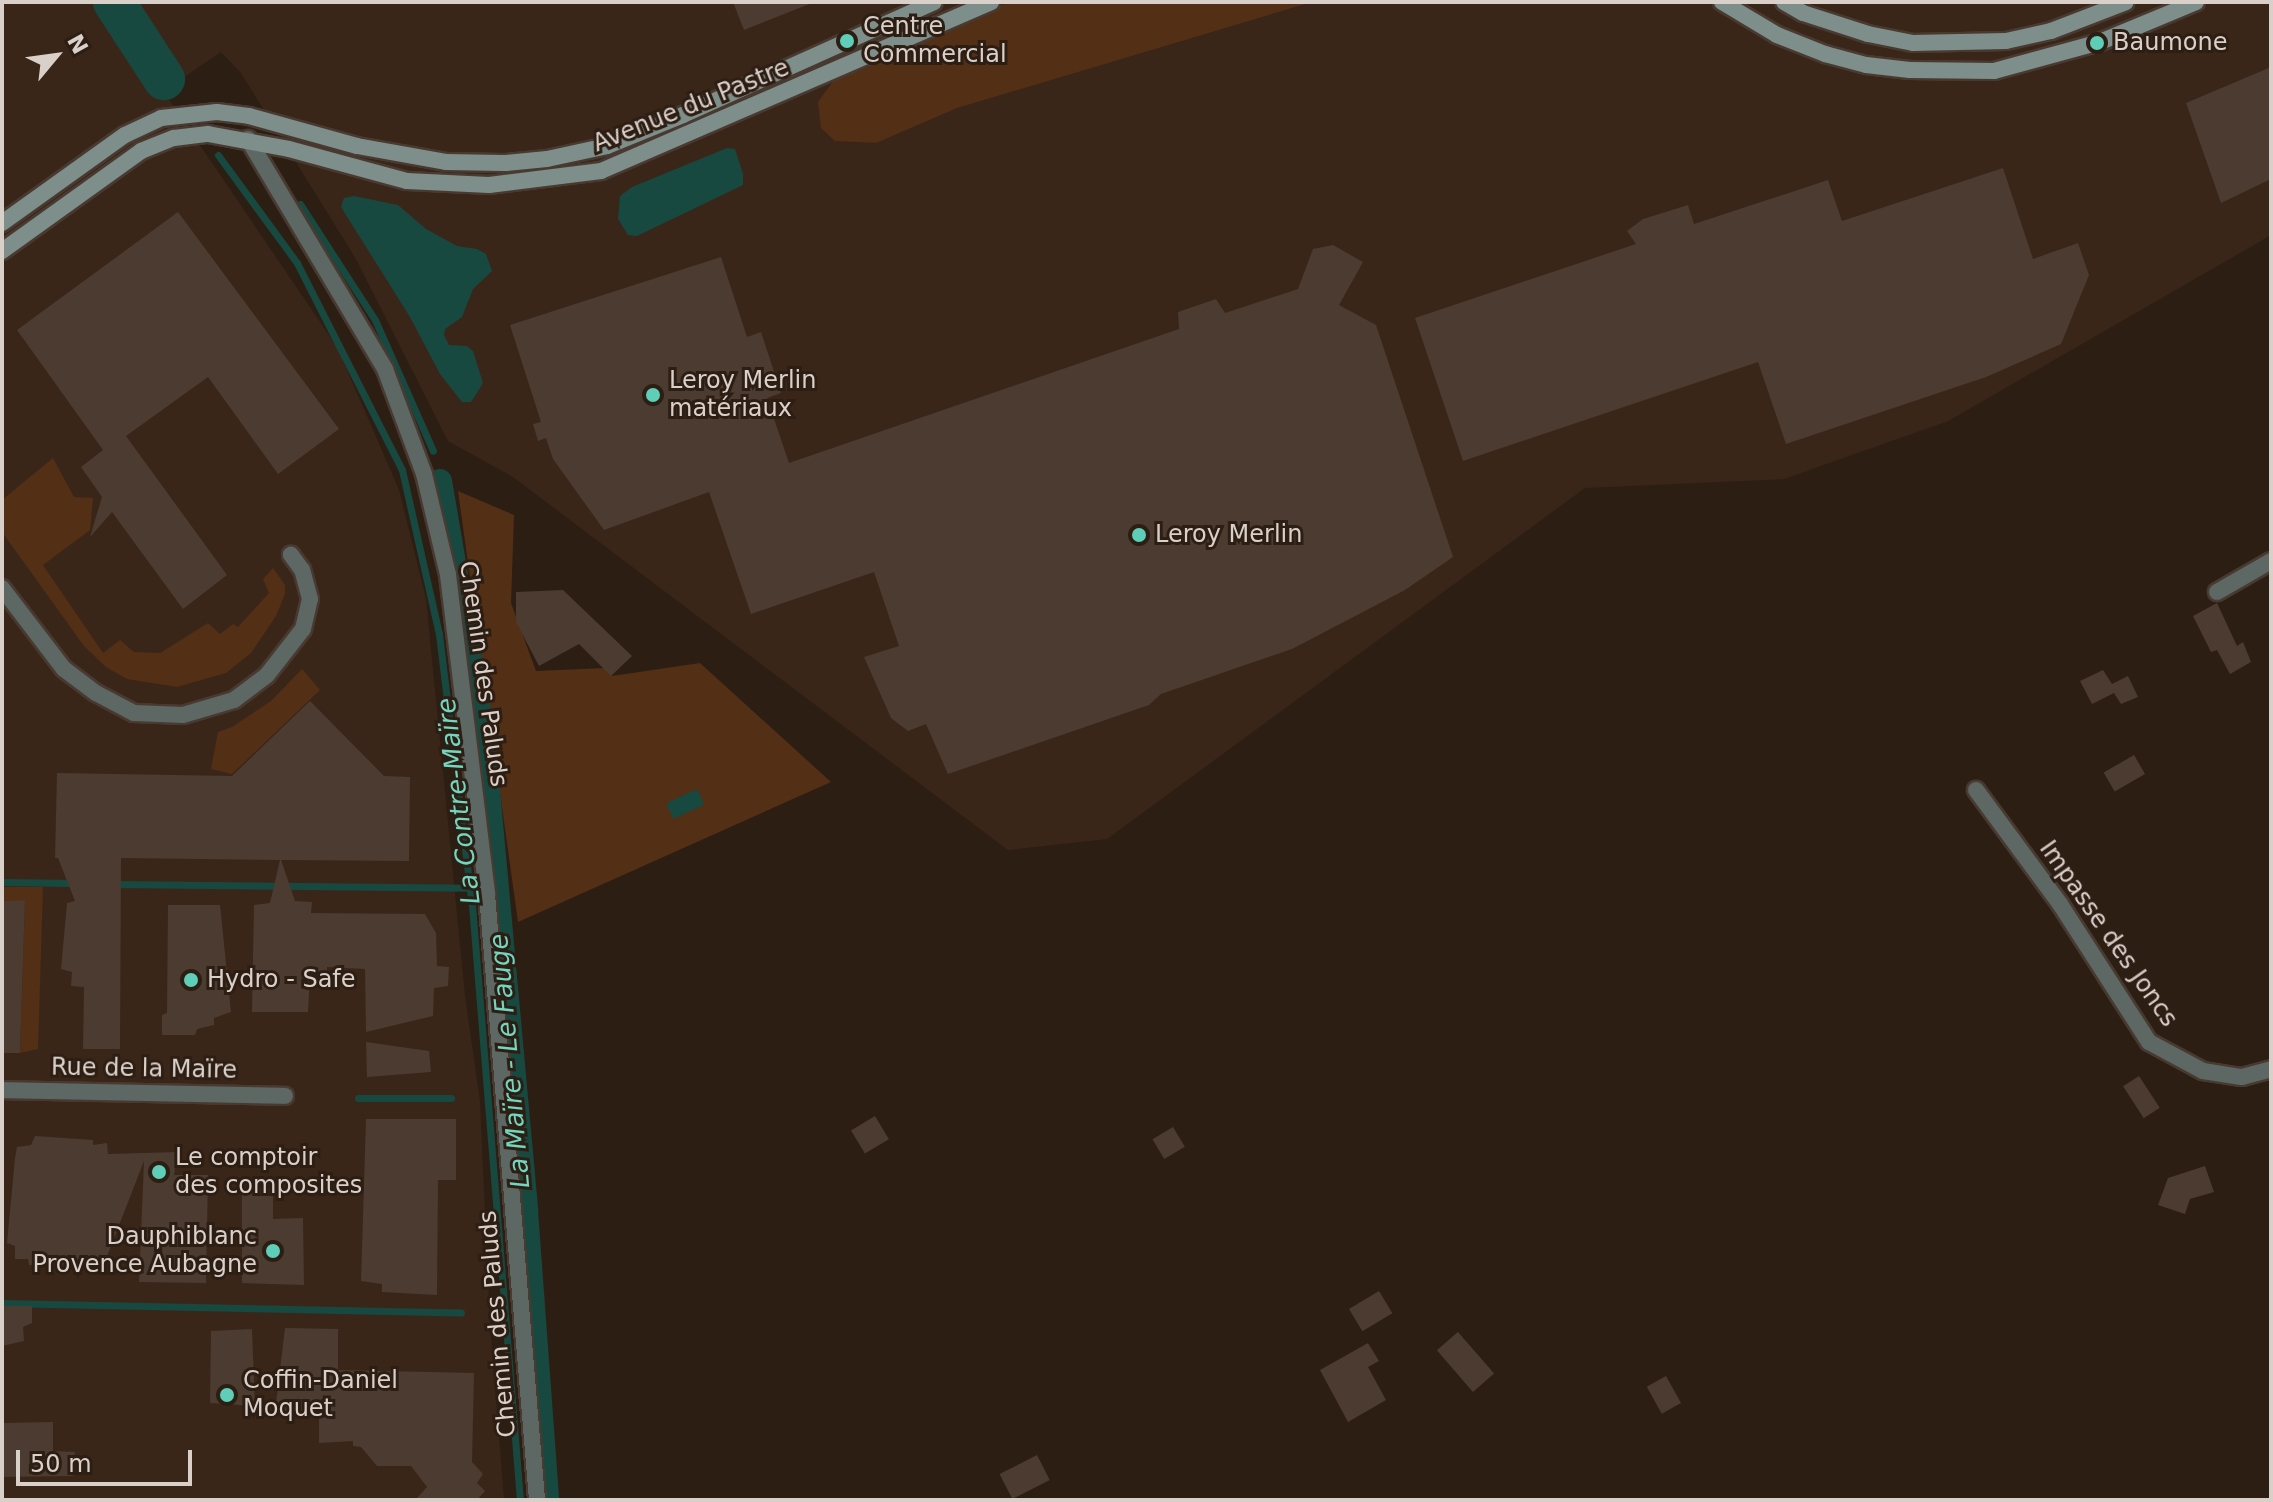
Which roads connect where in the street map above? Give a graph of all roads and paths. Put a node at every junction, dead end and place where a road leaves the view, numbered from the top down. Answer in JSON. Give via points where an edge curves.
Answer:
{"nodes":[{"id":1,"x":934,"y":2,"type":"edge"},
{"id":2,"x":991,"y":2,"type":"edge"},
{"id":3,"x":1722,"y":2,"type":"edge"},
{"id":4,"x":1784,"y":2,"type":"edge"},
{"id":5,"x":2126,"y":2,"type":"edge"},
{"id":6,"x":2196,"y":2,"type":"edge"},
{"id":7,"x":248,"y":139,"type":"junction"},
{"id":8,"x":2,"y":223,"type":"edge"},
{"id":9,"x":2,"y":251,"type":"edge"},
{"id":10,"x":291,"y":555,"type":"dead end"},
{"id":11,"x":2271,"y":561,"type":"edge"},
{"id":12,"x":2,"y":588,"type":"edge"},
{"id":13,"x":2217,"y":592,"type":"dead end"},
{"id":14,"x":1976,"y":790,"type":"dead end"},
{"id":15,"x":2271,"y":1069,"type":"edge"},
{"id":16,"x":2,"y":1090,"type":"edge"},
{"id":17,"x":285,"y":1096,"type":"dead end"},
{"id":18,"x":537,"y":1500,"type":"edge"}],
"edges":[{"from":1,"to":8,"type":"street","name":"Avenue du Pastre","via":[[607,146],[547,159],[446,162],[357,146],[249,116],[217,112],[161,118],[125,135]]},
{"from":2,"to":7,"type":"street","name":"Avenue du Pastre","via":[[601,171],[489,185],[407,181]]},
{"from":3,"to":6,"type":"street","via":[[1777,35],[1866,65],[1994,71],[2100,42]]},
{"from":4,"to":5,"type":"street","via":[[1868,34],[1913,43],[2006,41],[2051,31]]},
{"from":7,"to":9,"type":"street","name":"Avenue du Pastre","via":[[208,134],[174,138],[141,151]]},
{"from":7,"to":18,"type":"street","name":"Chemin des Paluds","via":[[385,369],[424,474],[448,575],[487,894]]},
{"from":10,"to":12,"type":"street","via":[[310,599],[303,629],[267,675],[234,700],[183,715],[134,713],[96,693],[64,669]]},
{"from":11,"to":13,"type":"street"},
{"from":14,"to":15,"type":"street","name":"Impasse des Joncs","via":[[2060,904],[2149,1042],[2203,1071],[2242,1077]]},
{"from":16,"to":17,"type":"street","name":"Rue de la Maïre"}]}
